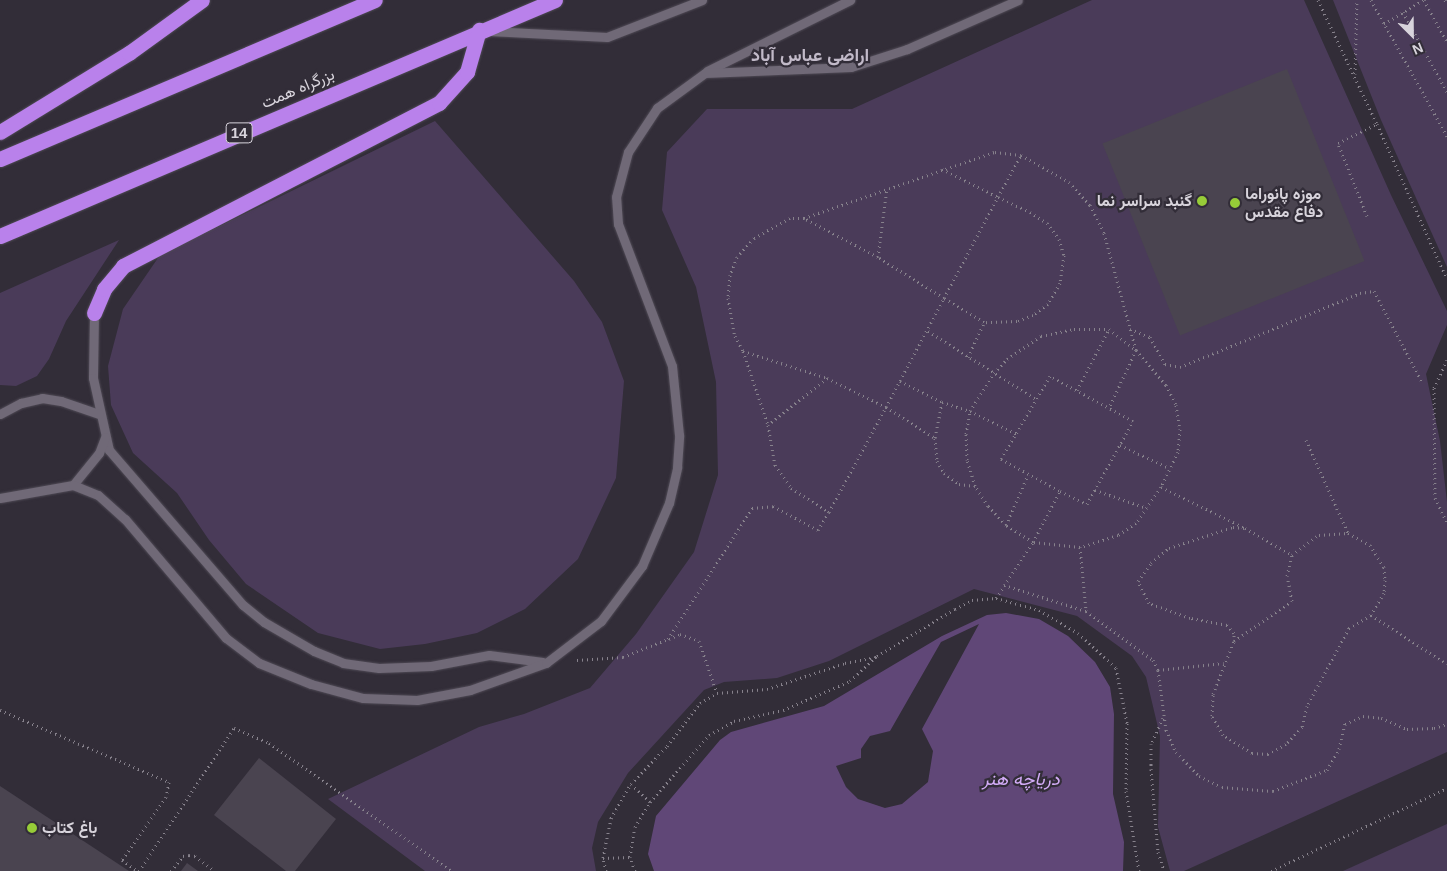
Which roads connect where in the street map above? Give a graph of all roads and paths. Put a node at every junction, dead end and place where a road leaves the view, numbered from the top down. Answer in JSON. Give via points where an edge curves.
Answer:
{"nodes":[{"id":1,"x":202,"y":0,"type":"edge"},
{"id":2,"x":375,"y":0,"type":"edge"},
{"id":3,"x":555,"y":0,"type":"edge"},
{"id":4,"x":702,"y":0,"type":"edge"},
{"id":5,"x":850,"y":0,"type":"edge"},
{"id":6,"x":1018,"y":0,"type":"edge"},
{"id":7,"x":1318,"y":0,"type":"edge"},
{"id":8,"x":1357,"y":0,"type":"edge"},
{"id":9,"x":1371,"y":0,"type":"edge"},
{"id":10,"x":1424,"y":0,"type":"edge"},
{"id":11,"x":1445,"y":0,"type":"edge"},
{"id":12,"x":1447,"y":4,"type":"edge"},
{"id":13,"x":1403,"y":12,"type":"junction"},
{"id":14,"x":1384,"y":24,"type":"junction"},
{"id":15,"x":479,"y":30,"type":"junction"},
{"id":16,"x":1447,"y":42,"type":"edge"},
{"id":17,"x":705,"y":72,"type":"junction"},
{"id":18,"x":1355,"y":76,"type":"junction"},
{"id":19,"x":1447,"y":92,"type":"edge"},
{"id":20,"x":1377,"y":124,"type":"junction"},
{"id":21,"x":0,"y":132,"type":"edge"},
{"id":22,"x":1447,"y":136,"type":"edge"},
{"id":23,"x":1021,"y":155,"type":"junction"},
{"id":24,"x":0,"y":159,"type":"edge"},
{"id":25,"x":942,"y":169,"type":"junction"},
{"id":26,"x":887,"y":187,"type":"junction"},
{"id":27,"x":998,"y":197,"type":"junction"},
{"id":28,"x":1367,"y":216,"type":"dead end"},
{"id":29,"x":804,"y":218,"type":"junction"},
{"id":30,"x":0,"y":236,"type":"edge"},
{"id":31,"x":878,"y":257,"type":"junction"},
{"id":32,"x":1447,"y":279,"type":"edge"},
{"id":33,"x":944,"y":298,"type":"junction"},
{"id":34,"x":94,"y":312,"type":"joint"},
{"id":35,"x":984,"y":322,"type":"junction"},
{"id":36,"x":1109,"y":329,"type":"junction"},
{"id":37,"x":1130,"y":329,"type":"junction"},
{"id":38,"x":928,"y":331,"type":"junction"},
{"id":39,"x":1136,"y":350,"type":"junction"},
{"id":40,"x":743,"y":351,"type":"junction"},
{"id":41,"x":968,"y":357,"type":"junction"},
{"id":42,"x":1447,"y":360,"type":"edge"},
{"id":43,"x":994,"y":373,"type":"junction"},
{"id":44,"x":827,"y":378,"type":"junction"},
{"id":45,"x":900,"y":381,"type":"junction"},
{"id":46,"x":1422,"y":382,"type":"dead end"},
{"id":47,"x":1076,"y":390,"type":"junction"},
{"id":48,"x":1036,"y":399,"type":"junction"},
{"id":49,"x":942,"y":402,"type":"junction"},
{"id":50,"x":886,"y":408,"type":"junction"},
{"id":51,"x":1109,"y":408,"type":"junction"},
{"id":52,"x":970,"y":411,"type":"junction"},
{"id":53,"x":0,"y":414,"type":"edge"},
{"id":54,"x":99,"y":414,"type":"junction"},
{"id":55,"x":768,"y":426,"type":"junction"},
{"id":56,"x":1017,"y":434,"type":"junction"},
{"id":57,"x":105,"y":437,"type":"junction"},
{"id":58,"x":935,"y":438,"type":"junction"},
{"id":59,"x":1306,"y":440,"type":"dead end"},
{"id":60,"x":1120,"y":446,"type":"junction"},
{"id":61,"x":1170,"y":468,"type":"junction"},
{"id":62,"x":1028,"y":475,"type":"junction"},
{"id":63,"x":73,"y":485,"type":"junction"},
{"id":64,"x":975,"y":486,"type":"junction"},
{"id":65,"x":1161,"y":487,"type":"junction"},
{"id":66,"x":1095,"y":490,"type":"junction"},
{"id":67,"x":1060,"y":491,"type":"junction"},
{"id":68,"x":0,"y":498,"type":"edge"},
{"id":69,"x":1146,"y":508,"type":"junction"},
{"id":70,"x":829,"y":512,"type":"junction"},
{"id":71,"x":1447,"y":523,"type":"edge"},
{"id":72,"x":1006,"y":524,"type":"junction"},
{"id":73,"x":1244,"y":528,"type":"junction"},
{"id":74,"x":1348,"y":533,"type":"junction"},
{"id":75,"x":1032,"y":542,"type":"junction"},
{"id":76,"x":1080,"y":547,"type":"junction"},
{"id":77,"x":1292,"y":555,"type":"junction"},
{"id":78,"x":1004,"y":585,"type":"junction"},
{"id":79,"x":996,"y":598,"type":"junction"},
{"id":80,"x":1086,"y":612,"type":"junction"},
{"id":81,"x":1371,"y":615,"type":"junction"},
{"id":82,"x":668,"y":639,"type":"junction"},
{"id":83,"x":1234,"y":641,"type":"junction"},
{"id":84,"x":877,"y":656,"type":"junction"},
{"id":85,"x":546,"y":663,"type":"junction"},
{"id":86,"x":1224,"y":663,"type":"junction"},
{"id":87,"x":1447,"y":664,"type":"edge"},
{"id":88,"x":1158,"y":670,"type":"junction"},
{"id":89,"x":717,"y":693,"type":"junction"},
{"id":90,"x":0,"y":710,"type":"edge"},
{"id":91,"x":1164,"y":717,"type":"junction"},
{"id":92,"x":1447,"y":724,"type":"edge"},
{"id":93,"x":631,"y":784,"type":"junction"},
{"id":94,"x":1447,"y":788,"type":"edge"},
{"id":95,"x":650,"y":802,"type":"junction"},
{"id":96,"x":630,"y":857,"type":"junction"},
{"id":97,"x":603,"y":858,"type":"junction"},
{"id":98,"x":138,"y":871,"type":"edge"},
{"id":99,"x":171,"y":871,"type":"edge"},
{"id":100,"x":215,"y":871,"type":"edge"},
{"id":101,"x":452,"y":871,"type":"edge"},
{"id":102,"x":606,"y":871,"type":"edge"},
{"id":103,"x":634,"y":871,"type":"edge"},
{"id":104,"x":1139,"y":871,"type":"edge"},
{"id":105,"x":1164,"y":871,"type":"edge"},
{"id":106,"x":1271,"y":871,"type":"edge"}],
"edges":[{"from":1,"to":21,"type":"highway","via":[[129,54]]},
{"from":2,"to":24,"type":"highway"},
{"from":3,"to":15,"type":"highway","name":"بزرگراه همت","number":"14"},
{"from":4,"to":15,"type":"lane","via":[[607,37]]},
{"from":5,"to":17,"type":"lane"},
{"from":6,"to":17,"type":"lane","via":[[907,49],[852,67]]},
{"from":7,"to":18,"type":"path"},
{"from":8,"to":18,"type":"path"},
{"from":9,"to":14,"type":"path"},
{"from":10,"to":13,"type":"path"},
{"from":10,"to":16,"type":"path"},
{"from":11,"to":12,"type":"path"},
{"from":13,"to":14,"type":"path"},
{"from":13,"to":19,"type":"path"},
{"from":14,"to":22,"type":"path"},
{"from":15,"to":30,"type":"highway","name":"بزرگراه همت","number":"14"},
{"from":15,"to":34,"type":"highway","via":[[467,72],[439,103],[123,266],[104,290]]},
{"from":17,"to":85,"type":"lane","via":[[657,108],[628,152],[616,198],[618,224],[672,366],[680,435],[678,468],[670,503],[642,566],[624,592],[601,621]]},
{"from":18,"to":20,"type":"path"},
{"from":20,"to":28,"type":"path","via":[[1338,143]]},
{"from":20,"to":32,"type":"path"},
{"from":23,"to":25,"type":"path","via":[[996,152]]},
{"from":23,"to":27,"type":"path"},
{"from":23,"to":37,"type":"path","via":[[1068,182],[1090,205],[1104,233]]},
{"from":25,"to":26,"type":"path"},
{"from":25,"to":27,"type":"path"},
{"from":26,"to":29,"type":"path","via":[[865,199]]},
{"from":26,"to":31,"type":"path"},
{"from":27,"to":33,"type":"path"},
{"from":27,"to":35,"type":"path","via":[[1047,223],[1059,239],[1064,267],[1060,283],[1048,304],[1033,315],[1000,324]]},
{"from":29,"to":31,"type":"path"},
{"from":29,"to":40,"type":"path","via":[[790,218],[778,224],[754,238],[737,257],[730,275],[728,298],[735,336]]},
{"from":31,"to":33,"type":"path"},
{"from":33,"to":35,"type":"path"},
{"from":33,"to":38,"type":"path"},
{"from":34,"to":54,"type":"lane","via":[[93,378]]},
{"from":35,"to":41,"type":"path"},
{"from":36,"to":39,"type":"path"},
{"from":36,"to":43,"type":"path","via":[[1074,328],[1041,336],[1021,347]]},
{"from":36,"to":47,"type":"path"},
{"from":37,"to":39,"type":"path"},
{"from":37,"to":46,"type":"path","via":[[1150,337],[1165,364],[1180,367],[1360,293],[1374,291]]},
{"from":38,"to":41,"type":"path"},
{"from":38,"to":45,"type":"path"},
{"from":39,"to":51,"type":"path"},
{"from":39,"to":61,"type":"path","via":[[1166,385],[1176,405],[1180,429],[1178,452]]},
{"from":40,"to":44,"type":"path"},
{"from":40,"to":55,"type":"path"},
{"from":41,"to":43,"type":"path"},
{"from":42,"to":71,"type":"path","via":[[1434,388],[1434,498]]},
{"from":43,"to":48,"type":"path"},
{"from":43,"to":52,"type":"path"},
{"from":44,"to":50,"type":"path"},
{"from":44,"to":55,"type":"path"},
{"from":45,"to":49,"type":"path"},
{"from":45,"to":50,"type":"path"},
{"from":47,"to":48,"type":"path","via":[[1050,376]]},
{"from":47,"to":51,"type":"path"},
{"from":48,"to":56,"type":"path"},
{"from":49,"to":52,"type":"path"},
{"from":49,"to":58,"type":"path"},
{"from":50,"to":58,"type":"path"},
{"from":50,"to":70,"type":"path"},
{"from":51,"to":60,"type":"path","via":[[1133,421]]},
{"from":52,"to":56,"type":"path"},
{"from":52,"to":64,"type":"path","via":[[967,460]]},
{"from":53,"to":54,"type":"lane","via":[[21,403],[42,398],[61,400]]},
{"from":54,"to":57,"type":"lane"},
{"from":55,"to":70,"type":"path","via":[[770,449],[782,477],[791,488]]},
{"from":56,"to":62,"type":"path","via":[[1002,459]]},
{"from":57,"to":63,"type":"lane","via":[[99,453]]},
{"from":57,"to":85,"type":"lane","via":[[110,450],[132,480],[243,605],[264,622],[314,651],[343,663],[379,668],[431,666],[489,654]]},
{"from":58,"to":64,"type":"path","via":[[937,461],[944,473],[959,484]]},
{"from":59,"to":74,"type":"path"},
{"from":60,"to":61,"type":"path"},
{"from":60,"to":66,"type":"path"},
{"from":61,"to":65,"type":"path"},
{"from":62,"to":67,"type":"path"},
{"from":62,"to":72,"type":"path"},
{"from":63,"to":68,"type":"lane"},
{"from":63,"to":85,"type":"lane","via":[[98,495],[125,519],[226,638],[260,663],[312,684],[363,698],[417,700],[470,690]]},
{"from":64,"to":72,"type":"path","via":[[988,506]]},
{"from":65,"to":69,"type":"path"},
{"from":65,"to":73,"type":"path"},
{"from":66,"to":67,"type":"path","via":[[1087,504]]},
{"from":66,"to":69,"type":"path"},
{"from":67,"to":75,"type":"path"},
{"from":69,"to":76,"type":"path","via":[[1136,522],[1118,535]]},
{"from":70,"to":82,"type":"path","via":[[818,530],[773,506],[752,508]]},
{"from":72,"to":75,"type":"path"},
{"from":73,"to":77,"type":"path"},
{"from":73,"to":83,"type":"path","via":[[1233,527],[1169,548],[1151,563],[1138,581],[1149,603],[1190,618],[1228,625]]},
{"from":74,"to":77,"type":"path","via":[[1319,535]]},
{"from":74,"to":81,"type":"path","via":[[1370,545],[1384,567],[1384,593]]},
{"from":75,"to":76,"type":"path"},
{"from":75,"to":78,"type":"path"},
{"from":76,"to":80,"type":"path"},
{"from":77,"to":83,"type":"path","via":[[1287,576],[1292,601]]},
{"from":78,"to":79,"type":"path"},
{"from":78,"to":80,"type":"path"},
{"from":79,"to":84,"type":"path","via":[[972,600]]},
{"from":79,"to":104,"type":"path","via":[[1039,610],[1078,633],[1116,668],[1127,723],[1126,791]]},
{"from":80,"to":88,"type":"path","via":[[1153,660]]},
{"from":81,"to":86,"type":"path","via":[[1349,628],[1307,706],[1302,727],[1286,744],[1268,754],[1252,753],[1238,746],[1223,735],[1212,716],[1213,694]]},
{"from":81,"to":87,"type":"path"},
{"from":82,"to":85,"type":"path","via":[[623,656]]},
{"from":82,"to":89,"type":"path","via":[[680,634],[699,641]]},
{"from":83,"to":86,"type":"path"},
{"from":84,"to":89,"type":"path","via":[[767,689]]},
{"from":84,"to":95,"type":"path","via":[[850,681],[783,710],[720,726]]},
{"from":86,"to":88,"type":"path"},
{"from":88,"to":91,"type":"path"},
{"from":89,"to":93,"type":"path","via":[[700,703],[667,746]]},
{"from":90,"to":98,"type":"path","via":[[169,782],[166,796],[122,860]]},
{"from":91,"to":92,"type":"path","via":[[1176,752],[1199,776],[1222,787],[1273,791],[1327,770],[1339,749],[1345,724],[1364,716],[1381,718],[1407,729]]},
{"from":91,"to":105,"type":"path","via":[[1151,744],[1151,769],[1158,852]]},
{"from":93,"to":95,"type":"path"},
{"from":93,"to":97,"type":"path","via":[[611,818]]},
{"from":94,"to":106,"type":"path"},
{"from":95,"to":96,"type":"path","via":[[636,827]]},
{"from":96,"to":97,"type":"path"},
{"from":96,"to":103,"type":"path"},
{"from":97,"to":102,"type":"path"},
{"from":98,"to":101,"type":"path","via":[[234,728],[269,743]]},
{"from":99,"to":100,"type":"path","via":[[183,856],[189,855]]}]}
